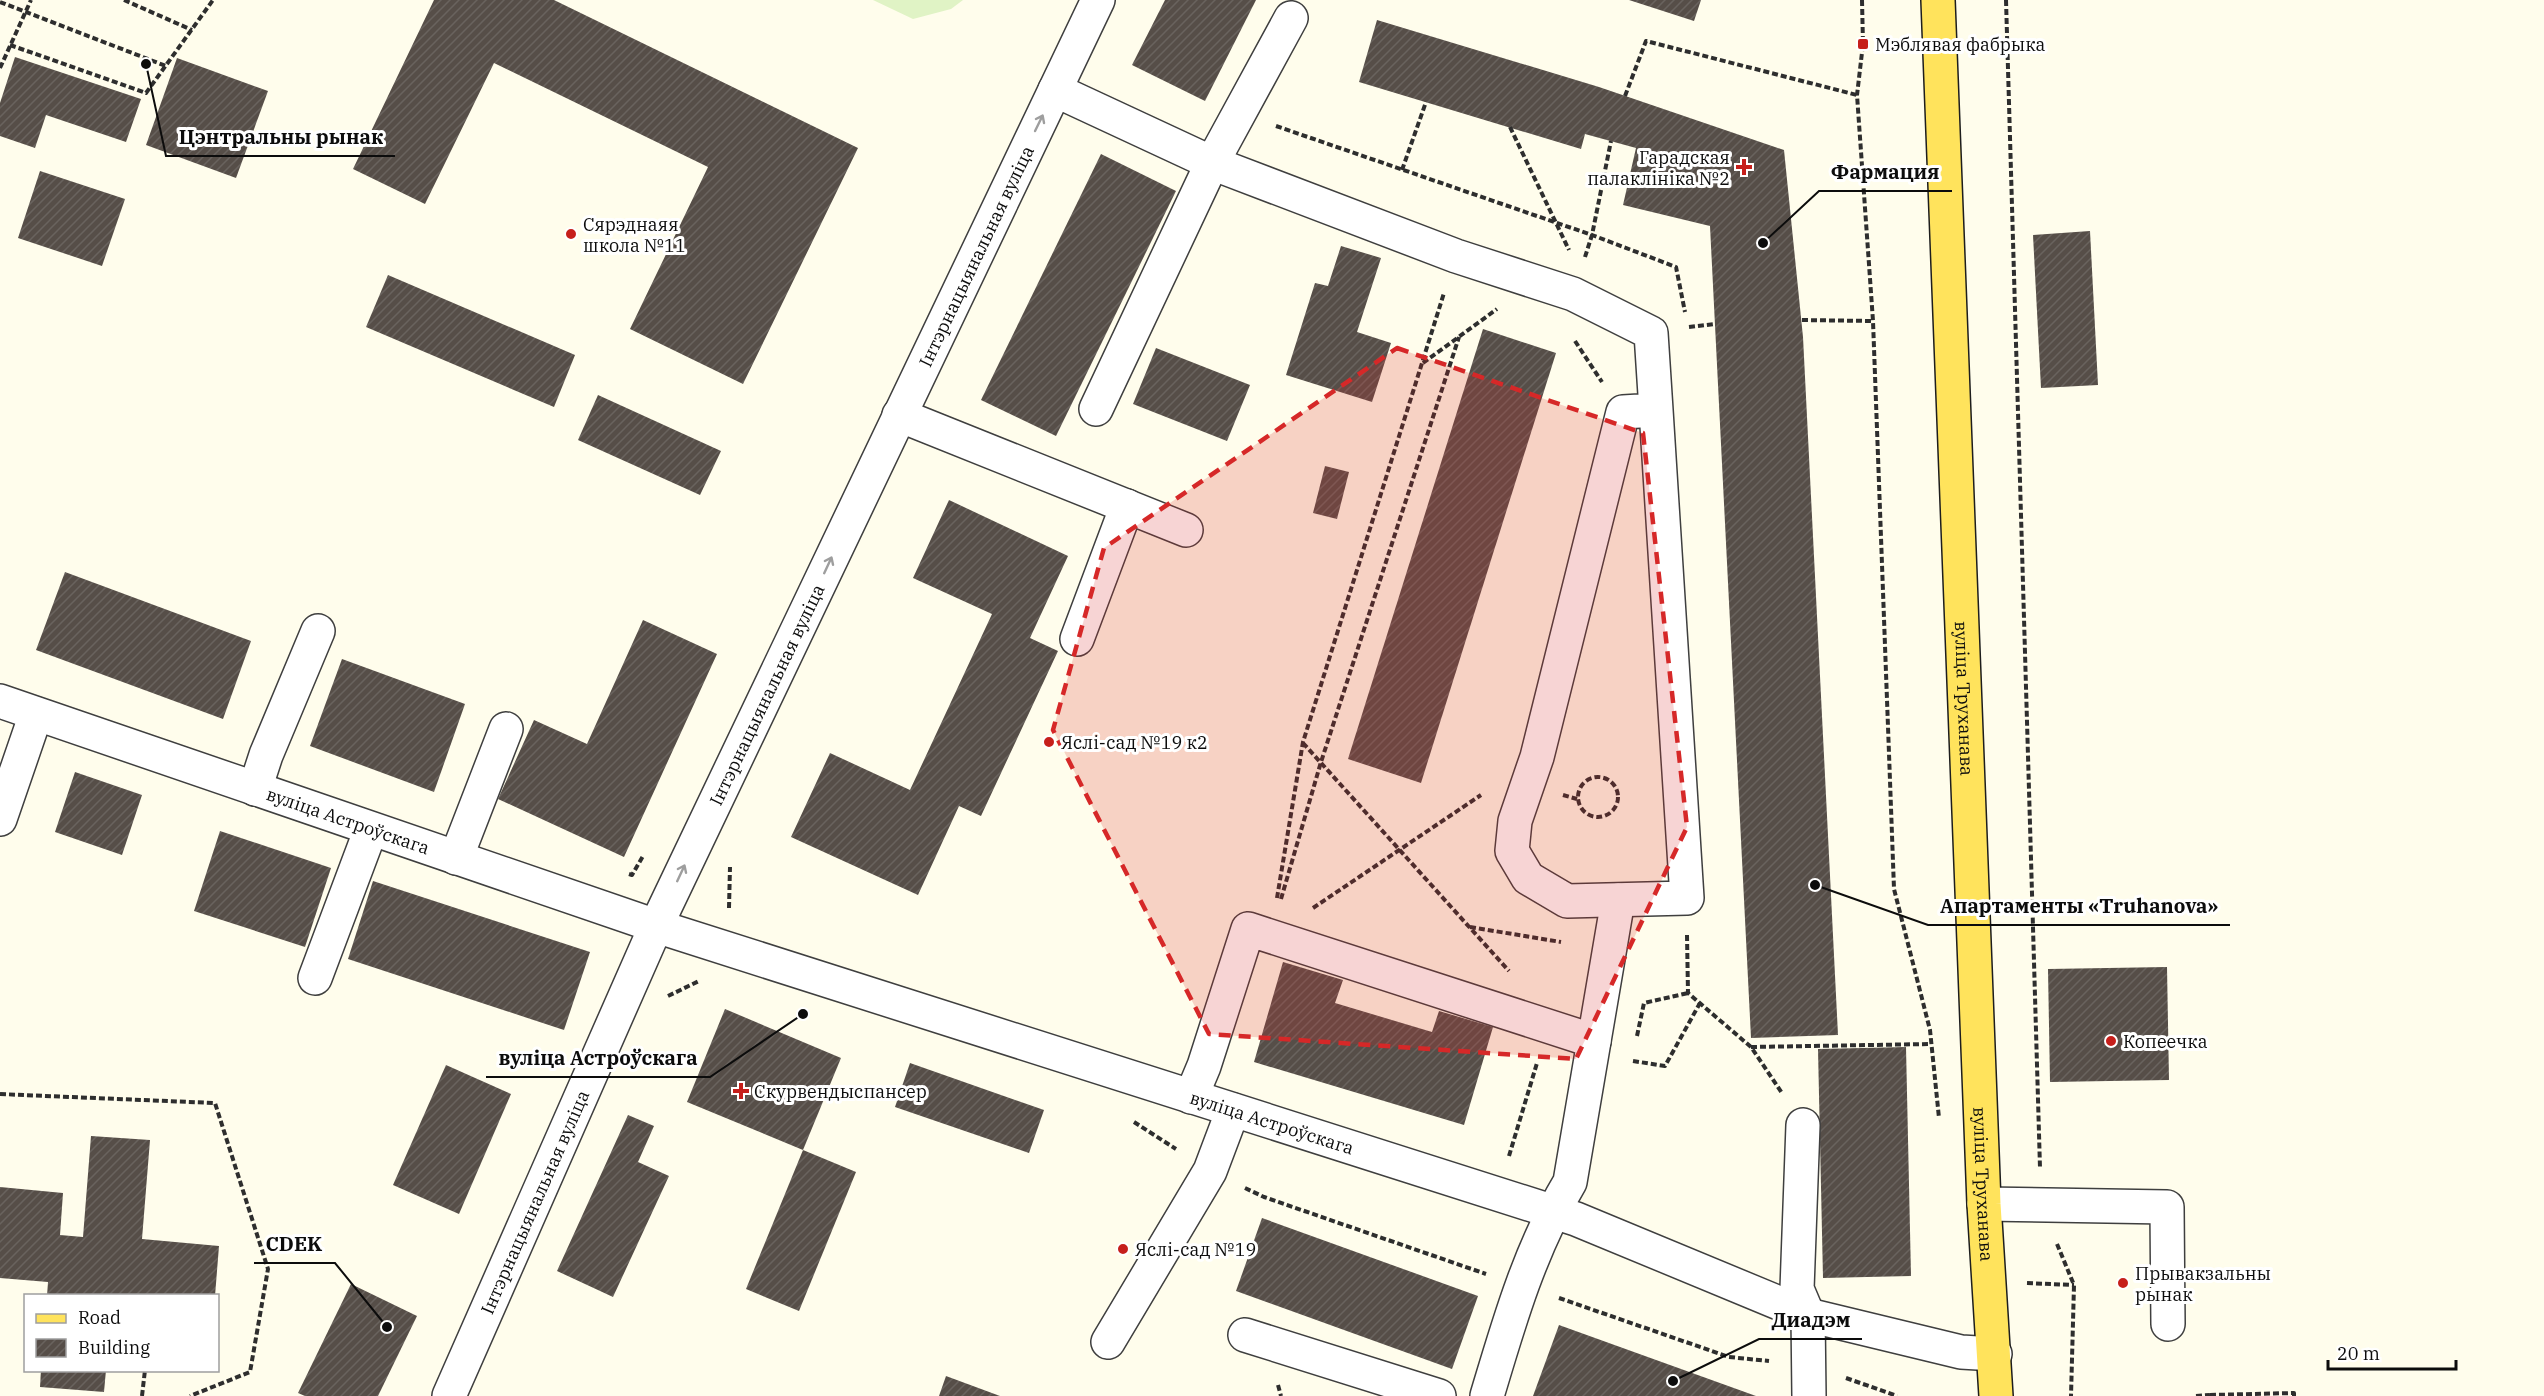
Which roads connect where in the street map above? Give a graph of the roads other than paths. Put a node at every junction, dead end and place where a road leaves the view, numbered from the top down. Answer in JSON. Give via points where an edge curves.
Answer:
{"nodes":[{"id":1,"x":1098,"y":0,"type":"edge"},
{"id":2,"x":1938,"y":0,"type":"edge"},
{"id":3,"x":1291,"y":18,"type":"dead end"},
{"id":4,"x":1055,"y":90,"type":"junction"},
{"id":5,"x":1212,"y":163,"type":"junction"},
{"id":6,"x":1096,"y":409,"type":"dead end"},
{"id":7,"x":1656,"y":410,"type":"junction"},
{"id":8,"x":899,"y":416,"type":"junction"},
{"id":9,"x":1127,"y":506,"type":"junction"},
{"id":10,"x":1186,"y":530,"type":"dead end"},
{"id":11,"x":318,"y":631,"type":"dead end"},
{"id":12,"x":1077,"y":639,"type":"dead end"},
{"id":13,"x":0,"y":701,"type":"edge"},
{"id":14,"x":36,"y":714,"type":"junction"},
{"id":15,"x":506,"y":729,"type":"dead end"},
{"id":16,"x":255,"y":789,"type":"junction"},
{"id":17,"x":0,"y":819,"type":"edge"},
{"id":18,"x":371,"y":829,"type":"junction"},
{"id":19,"x":456,"y":858,"type":"junction"},
{"id":20,"x":1618,"y":900,"type":"junction"},
{"id":21,"x":656,"y":926,"type":"junction"},
{"id":22,"x":315,"y":978,"type":"dead end"},
{"id":23,"x":1594,"y":1041,"type":"junction"},
{"id":24,"x":1191,"y":1097,"type":"junction"},
{"id":25,"x":1233,"y":1110,"type":"junction"},
{"id":26,"x":1803,"y":1125,"type":"road end"},
{"id":27,"x":1984,"y":1204,"type":"junction"},
{"id":28,"x":1552,"y":1212,"type":"junction"},
{"id":29,"x":1808,"y":1315,"type":"junction"},
{"id":30,"x":2169,"y":1324,"type":"dead end"},
{"id":31,"x":1245,"y":1335,"type":"dead end"},
{"id":32,"x":1108,"y":1342,"type":"dead end"},
{"id":33,"x":1995,"y":1354,"type":"junction"},
{"id":34,"x":1810,"y":1381,"type":"edge"},
{"id":35,"x":449,"y":1396,"type":"edge"},
{"id":36,"x":1439,"y":1396,"type":"edge"},
{"id":37,"x":1486,"y":1396,"type":"edge"},
{"id":38,"x":1996,"y":1396,"type":"edge"}],
"edges":[{"from":1,"to":4,"type":"street","name":"Інтэрнацыянальная вуліца"},
{"from":2,"to":27,"type":"main road","name":"вуліца Труханава"},
{"from":3,"to":5,"type":"street"},
{"from":4,"to":5,"type":"street"},
{"from":8,"to":4,"type":"street","name":"Інтэрнацыянальная вуліца","one_way":true},
{"from":5,"to":6,"type":"street"},
{"from":5,"to":7,"type":"street","via":[[1456,256],[1535,281],[1576,283],[1651,333]]},
{"from":7,"to":20,"type":"street","via":[[1687,898]]},
{"from":7,"to":20,"type":"street","via":[[1623,412],[1537,757],[1515,821],[1512,851],[1528,878],[1567,901]]},
{"from":8,"to":9,"type":"street"},
{"from":21,"to":8,"type":"street","name":"Інтэрнацыянальная вуліца","one_way":true},
{"from":9,"to":10,"type":"street"},
{"from":9,"to":12,"type":"street"},
{"from":11,"to":16,"type":"street"},
{"from":13,"to":14,"type":"street","name":"вуліца Астроўскага"},
{"from":14,"to":16,"type":"street","name":"вуліца Астроўскага"},
{"from":14,"to":17,"type":"street"},
{"from":15,"to":19,"type":"street"},
{"from":16,"to":18,"type":"street","name":"вуліца Астроўскага"},
{"from":18,"to":19,"type":"street","name":"вуліца Астроўскага"},
{"from":18,"to":22,"type":"street"},
{"from":19,"to":21,"type":"street","name":"вуліца Астроўскага"},
{"from":20,"to":23,"type":"street"},
{"from":21,"to":24,"type":"street","name":"вуліца Астроўскага"},
{"from":21,"to":35,"type":"street","name":"Інтэрнацыянальная вуліца"},
{"from":23,"to":24,"type":"street","via":[[1248,929]]},
{"from":23,"to":28,"type":"street","via":[[1570,1182]]},
{"from":24,"to":25,"type":"street","name":"вуліца Астроўскага"},
{"from":25,"to":28,"type":"street","name":"вуліца Астроўскага"},
{"from":25,"to":32,"type":"street","via":[[1210,1172]]},
{"from":26,"to":29,"type":"street","via":[[1797,1289]]},
{"from":27,"to":30,"type":"street","via":[[2167,1206]]},
{"from":27,"to":33,"type":"main road","name":"вуліца Труханава"},
{"from":28,"to":29,"type":"street","name":"вуліца Астроўскага"},
{"from":28,"to":37,"type":"street","via":[[1520,1285]]},
{"from":29,"to":33,"type":"street","name":"вуліца Астроўскага","via":[[1961,1352]]},
{"from":29,"to":34,"type":"street"},
{"from":31,"to":36,"type":"street"},
{"from":33,"to":38,"type":"main road","name":"вуліца Труханава"}]}
